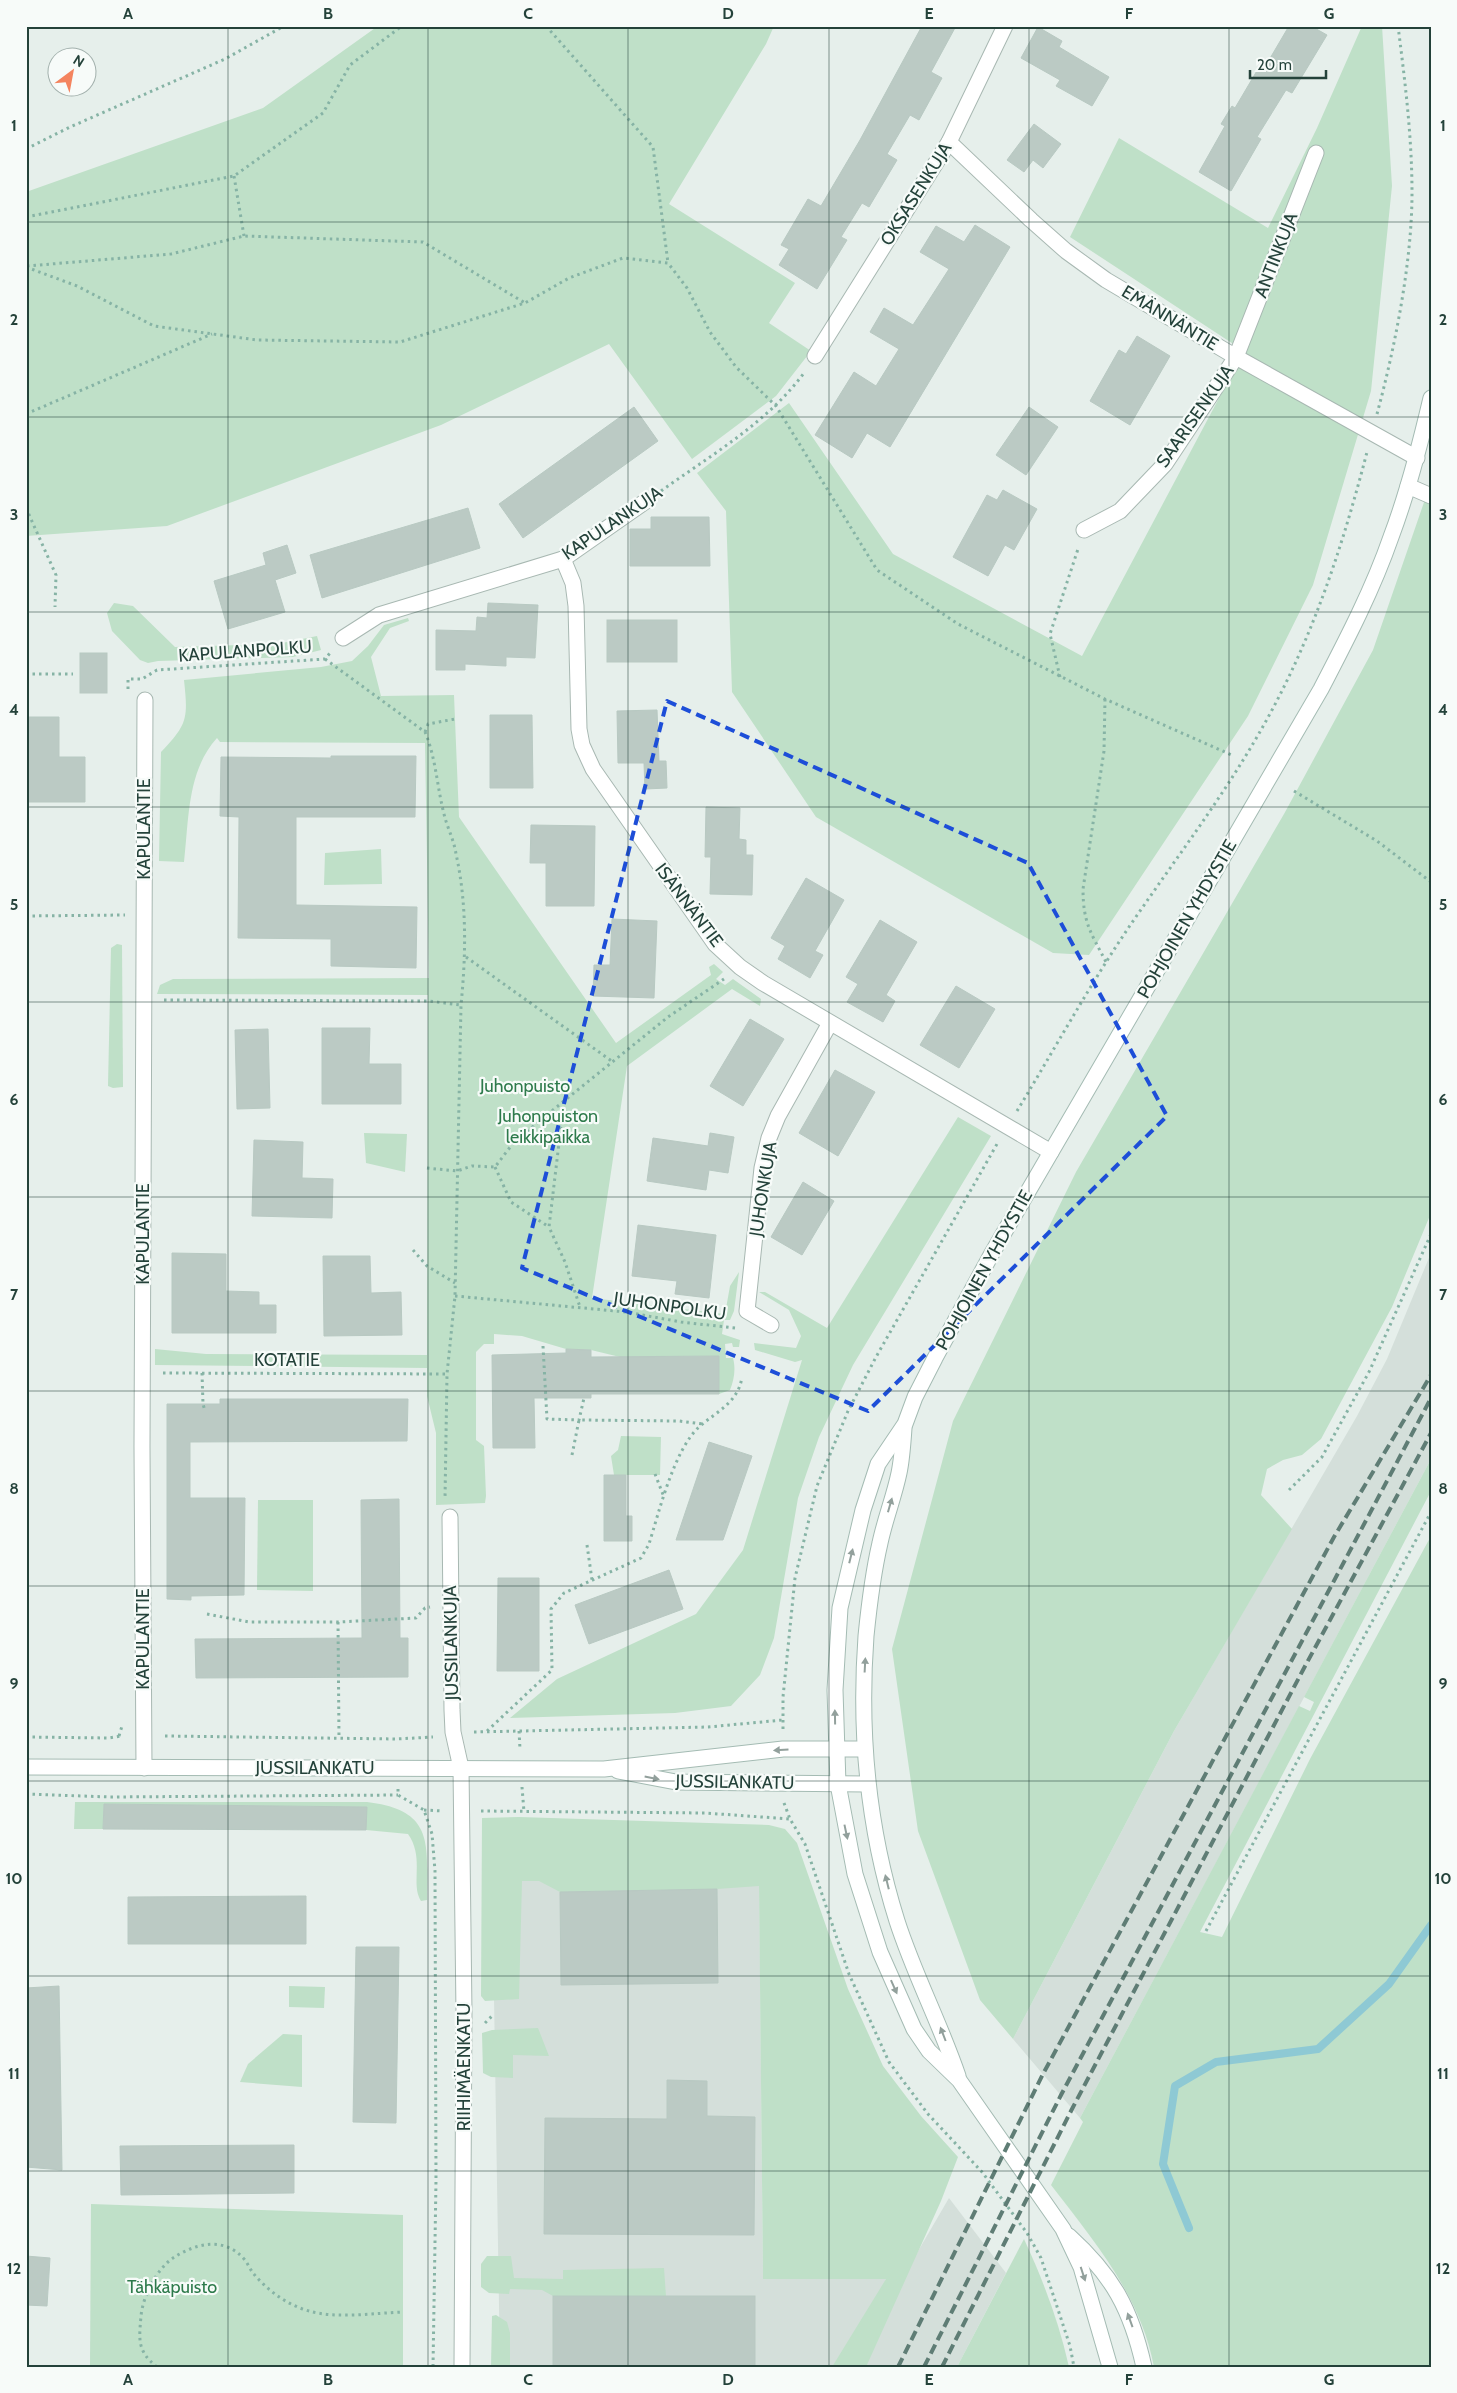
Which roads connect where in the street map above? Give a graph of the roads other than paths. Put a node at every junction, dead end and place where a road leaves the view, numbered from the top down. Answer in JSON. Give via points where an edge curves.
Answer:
{"nodes":[{"id":1,"x":1005,"y":26,"type":"edge"},
{"id":2,"x":949,"y":142,"type":"junction"},
{"id":3,"x":1316,"y":154,"type":"dead end"},
{"id":4,"x":815,"y":356,"type":"road end"},
{"id":5,"x":1236,"y":357,"type":"junction"},
{"id":6,"x":1431,"y":398,"type":"edge"},
{"id":7,"x":1417,"y":458,"type":"junction"},
{"id":8,"x":1408,"y":486,"type":"junction"},
{"id":9,"x":1431,"y":496,"type":"edge"},
{"id":10,"x":646,"y":501,"type":"road end"},
{"id":11,"x":1084,"y":530,"type":"road end"},
{"id":12,"x":562,"y":559,"type":"junction"},
{"id":13,"x":343,"y":638,"type":"road end"},
{"id":14,"x":145,"y":700,"type":"dead end"},
{"id":15,"x":830,"y":1023,"type":"junction"},
{"id":16,"x":1051,"y":1152,"type":"junction"},
{"id":17,"x":771,"y":1325,"type":"dead end"},
{"id":18,"x":905,"y":1424,"type":"junction"},
{"id":19,"x":450,"y":1517,"type":"road end"},
{"id":20,"x":864,"y":1749,"type":"junction"},
{"id":21,"x":836,"y":1750,"type":"junction"},
{"id":22,"x":26,"y":1767,"type":"edge"},
{"id":23,"x":144,"y":1768,"type":"junction"},
{"id":24,"x":461,"y":1768,"type":"junction"},
{"id":25,"x":604,"y":1769,"type":"junction"},
{"id":26,"x":838,"y":1784,"type":"junction"},
{"id":27,"x":867,"y":1784,"type":"junction"},
{"id":28,"x":959,"y":2080,"type":"junction"},
{"id":29,"x":1063,"y":2230,"type":"junction"},
{"id":30,"x":462,"y":2367,"type":"edge"},
{"id":31,"x":1110,"y":2367,"type":"edge"},
{"id":32,"x":1144,"y":2367,"type":"edge"}],
"edges":[{"from":1,"to":2,"type":"street","name":"OKSASENKUJA"},
{"from":2,"to":4,"type":"street","name":"OKSASENKUJA"},
{"from":2,"to":5,"type":"street","name":"EMÄNNÄNTIE","via":[[1066,251],[1106,280]]},
{"from":3,"to":5,"type":"street","name":"ANTINKUJA"},
{"from":5,"to":7,"type":"street","name":"EMÄNNÄNTIE"},
{"from":5,"to":11,"type":"street","name":"SAARISENKUJA","via":[[1165,464],[1120,511]]},
{"from":6,"to":7,"type":"street","name":"POHJOINEN YHDYSTIE"},
{"from":7,"to":8,"type":"street","name":"POHJOINEN YHDYSTIE"},
{"from":8,"to":9,"type":"street"},
{"from":8,"to":16,"type":"street","name":"POHJOINEN YHDYSTIE","via":[[1372,584],[1321,688]]},
{"from":10,"to":12,"type":"street","name":"KAPULANKUJA"},
{"from":12,"to":13,"type":"street","name":"KAPULANKUJA","via":[[379,615]]},
{"from":12,"to":15,"type":"street","name":"ISÄNNÄNTIE","via":[[573,583],[575,598],[579,729],[593,769],[715,944],[763,984]]},
{"from":14,"to":23,"type":"street","name":"KAPULANTIE"},
{"from":15,"to":16,"type":"street","name":"ISÄNNÄNTIE"},
{"from":15,"to":17,"type":"street","name":"JUHONKUJA","via":[[778,1116],[762,1168],[747,1311]]},
{"from":16,"to":18,"type":"street","name":"POHJOINEN YHDYSTIE","via":[[934,1358]]},
{"from":20,"to":18,"type":"street","name":"POHJOINEN YHDYSTIE","one_way":true,"via":[[869,1609],[879,1544],[899,1473]]},
{"from":21,"to":18,"type":"street","name":"POHJOINEN YHDYSTIE","one_way":true,"via":[[834,1690],[844,1584],[878,1464]]},
{"from":19,"to":24,"type":"street","name":"JUSSILANKUJA","via":[[453,1732]]},
{"from":20,"to":21,"type":"street","name":"JUSSILANKATU"},
{"from":20,"to":27,"type":"street","name":"POHJOINEN YHDYSTIE"},
{"from":21,"to":25,"type":"street","name":"JUSSILANKATU","one_way":true,"via":[[783,1750]]},
{"from":21,"to":26,"type":"street","name":"POHJOINEN YHDYSTIE"},
{"from":22,"to":23,"type":"street","name":"JUSSILANKATU"},
{"from":23,"to":24,"type":"street","name":"JUSSILANKATU"},
{"from":24,"to":25,"type":"street","name":"JUSSILANKATU"},
{"from":24,"to":30,"type":"street","name":"RIIHIMÄENKATU"},
{"from":25,"to":26,"type":"street","name":"JUSSILANKATU","one_way":true,"via":[[676,1782]]},
{"from":26,"to":27,"type":"street","name":"JUSSILANKATU"},
{"from":26,"to":28,"type":"street","name":"POHJOINEN YHDYSTIE","one_way":true,"via":[[856,1874],[883,1961],[914,2029],[929,2051]]},
{"from":28,"to":27,"type":"street","name":"POHJOINEN YHDYSTIE","one_way":true,"via":[[943,2032],[897,1921]]},
{"from":28,"to":29,"type":"street","name":"POHJOINEN YHDYSTIE"},
{"from":29,"to":31,"type":"street","name":"POHJOINEN YHDYSTIE","one_way":true,"via":[[1081,2268]]},
{"from":32,"to":29,"type":"street","name":"POHJOINEN YHDYSTIE","one_way":true,"via":[[1126,2310],[1107,2275],[1094,2258]]}]}
